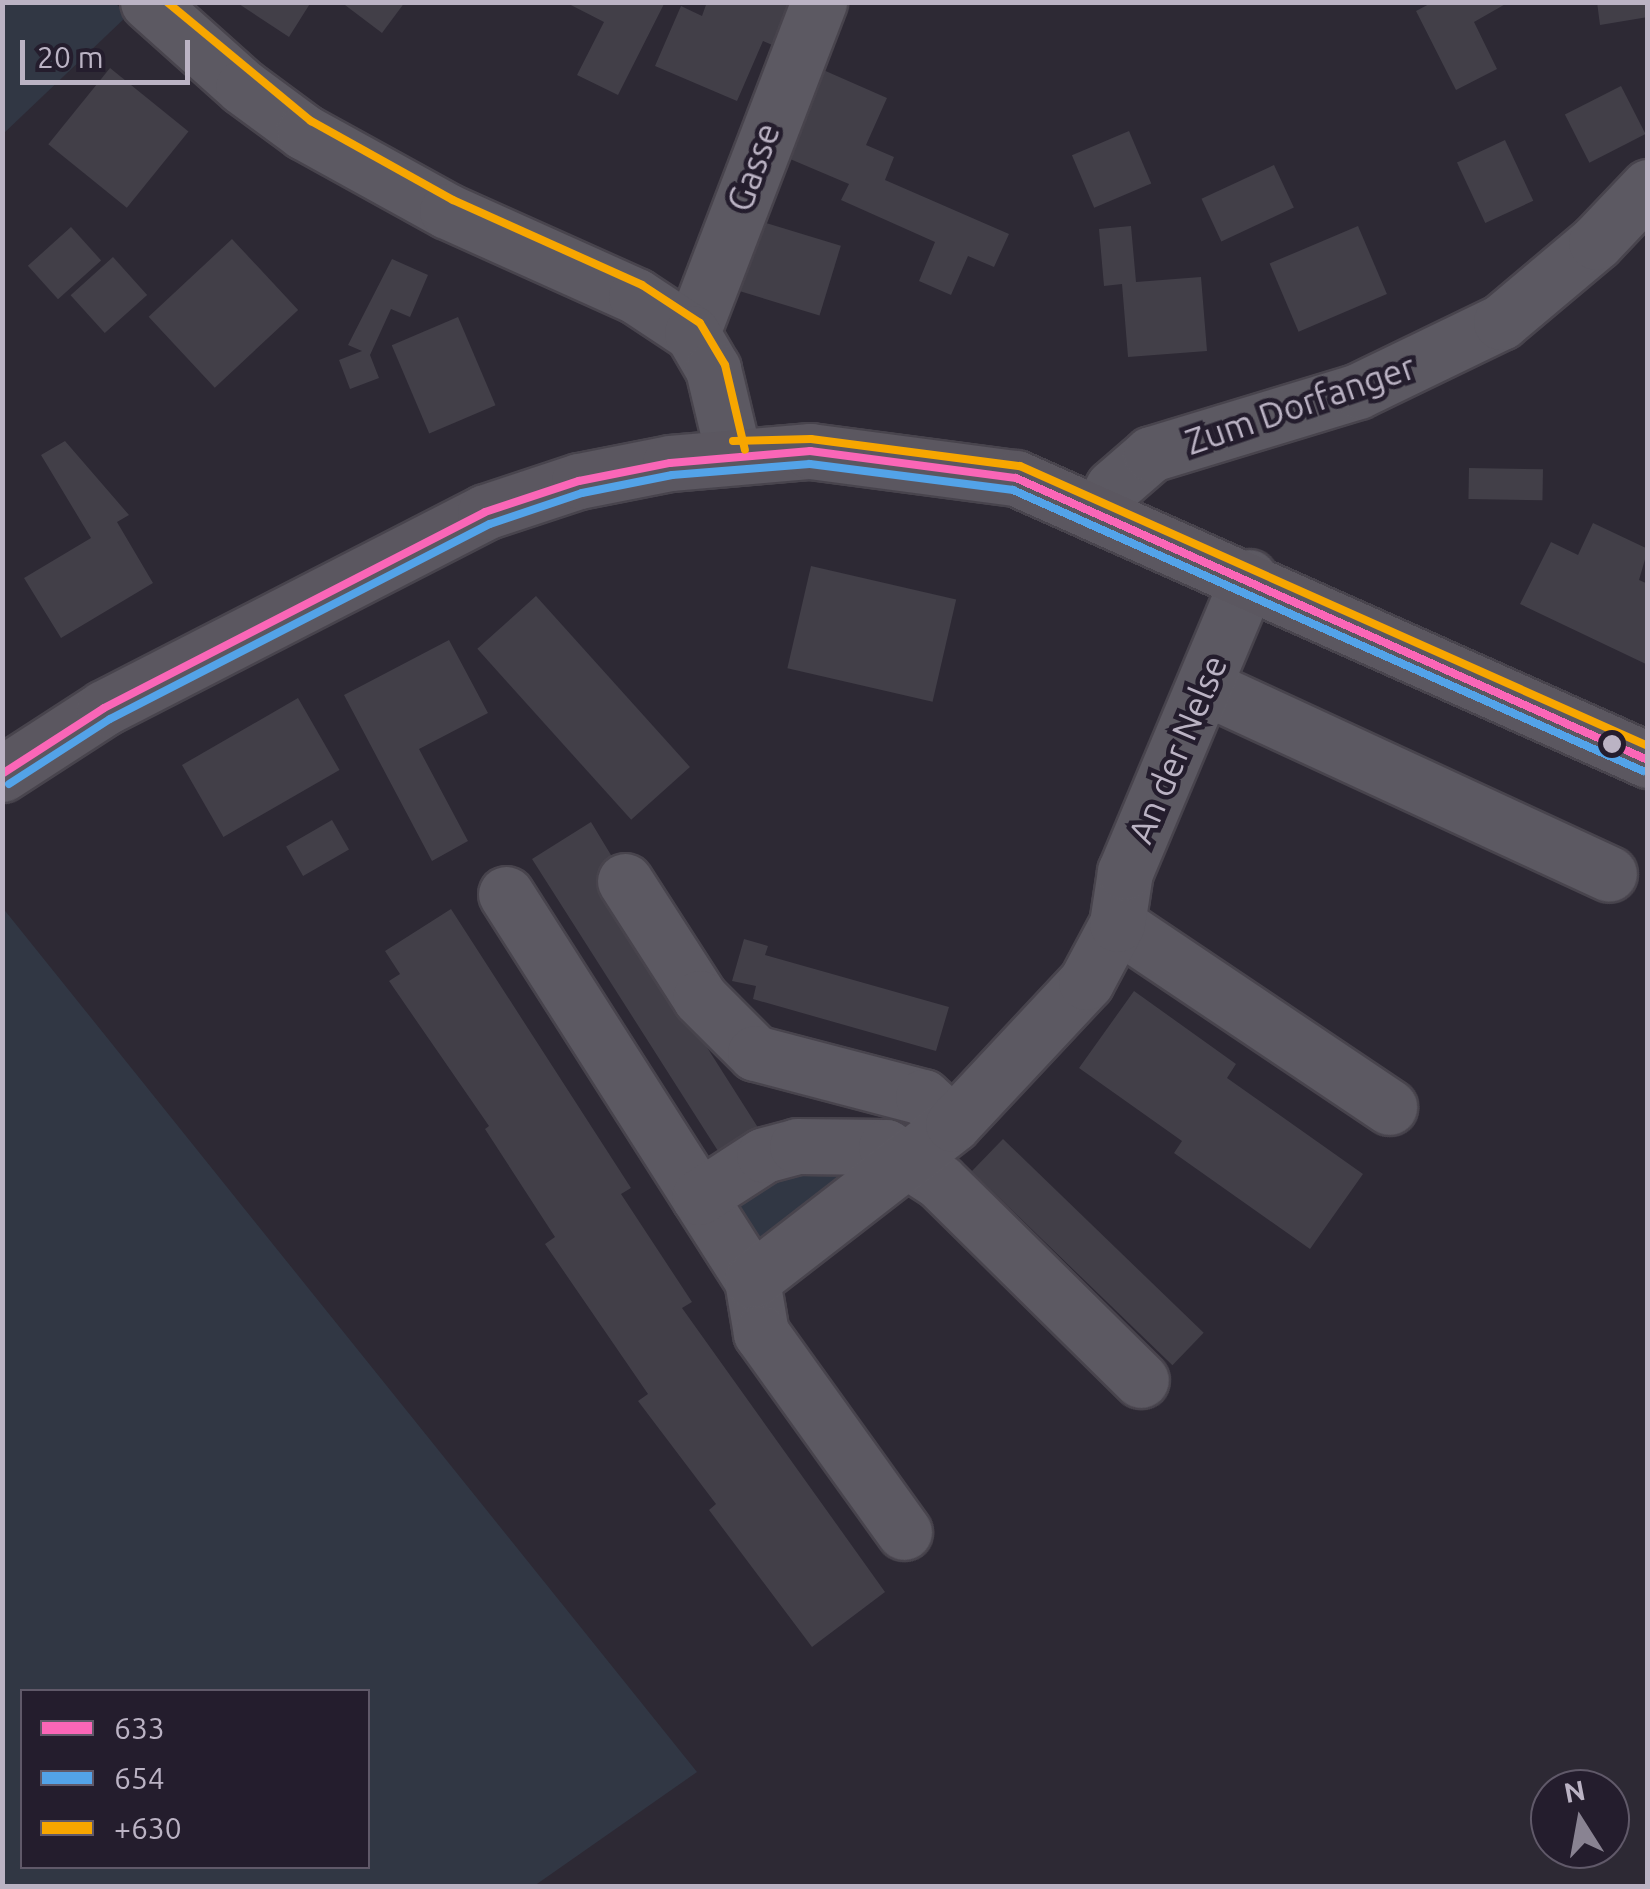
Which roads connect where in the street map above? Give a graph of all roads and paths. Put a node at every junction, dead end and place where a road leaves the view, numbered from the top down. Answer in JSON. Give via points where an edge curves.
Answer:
{"nodes":[{"id":1,"x":148,"y":2,"type":"edge"},
{"id":2,"x":819,"y":2,"type":"edge"},
{"id":3,"x":1648,"y":187,"type":"edge"},
{"id":4,"x":692,"y":333,"type":"junction"},
{"id":5,"x":733,"y":452,"type":"junction"},
{"id":6,"x":1098,"y":513,"type":"junction"},
{"id":7,"x":1249,"y":578,"type":"junction"},
{"id":8,"x":1204,"y":687,"type":"junction"},
{"id":9,"x":1648,"y":760,"type":"edge"},
{"id":10,"x":2,"y":774,"type":"edge"},
{"id":11,"x":1609,"y":874,"type":"dead end"},
{"id":12,"x":625,"y":882,"type":"dead end"},
{"id":13,"x":506,"y":894,"type":"dead end"},
{"id":14,"x":1117,"y":924,"type":"junction"},
{"id":15,"x":1390,"y":1107,"type":"dead end"},
{"id":16,"x":953,"y":1124,"type":"junction"},
{"id":17,"x":910,"y":1157,"type":"junction"},
{"id":18,"x":699,"y":1197,"type":"junction"},
{"id":19,"x":752,"y":1280,"type":"junction"},
{"id":20,"x":1141,"y":1380,"type":"dead end"},
{"id":21,"x":904,"y":1532,"type":"dead end"}],
"edges":[{"from":1,"to":4,"type":"street","via":[[304,132],[447,211],[636,296]]},
{"from":2,"to":4,"type":"street","name":"Gasse"},
{"from":3,"to":6,"type":"street","name":"Zum Dorfanger","via":[[1596,242],[1501,322],[1358,391],[1151,454],[1114,487]]},
{"from":4,"to":5,"type":"street","via":[[713,369]]},
{"from":5,"to":6,"type":"main road","via":[[810,451],[934,464],[1016,478]]},
{"from":5,"to":10,"type":"main road","via":[[580,481],[485,512],[104,708]]},
{"from":6,"to":7,"type":"main road"},
{"from":7,"to":8,"type":"street","name":"An der Nelse"},
{"from":7,"to":9,"type":"main road"},
{"from":8,"to":11,"type":"street"},
{"from":8,"to":14,"type":"street","name":"An der Nelse","via":[[1125,872]]},
{"from":12,"to":16,"type":"street","via":[[700,998],[755,1054],[922,1097]]},
{"from":13,"to":18,"type":"street"},
{"from":14,"to":15,"type":"street"},
{"from":14,"to":16,"type":"street","name":"An der Nelse","via":[[1086,982]]},
{"from":16,"to":17,"type":"street","name":"An der Nelse"},
{"from":17,"to":18,"type":"street","via":[[836,1142],[796,1146],[764,1155]]},
{"from":17,"to":19,"type":"street","name":"An der Nelse"},
{"from":17,"to":20,"type":"street"},
{"from":18,"to":19,"type":"street"},
{"from":19,"to":21,"type":"street","via":[[761,1333]]}]}
